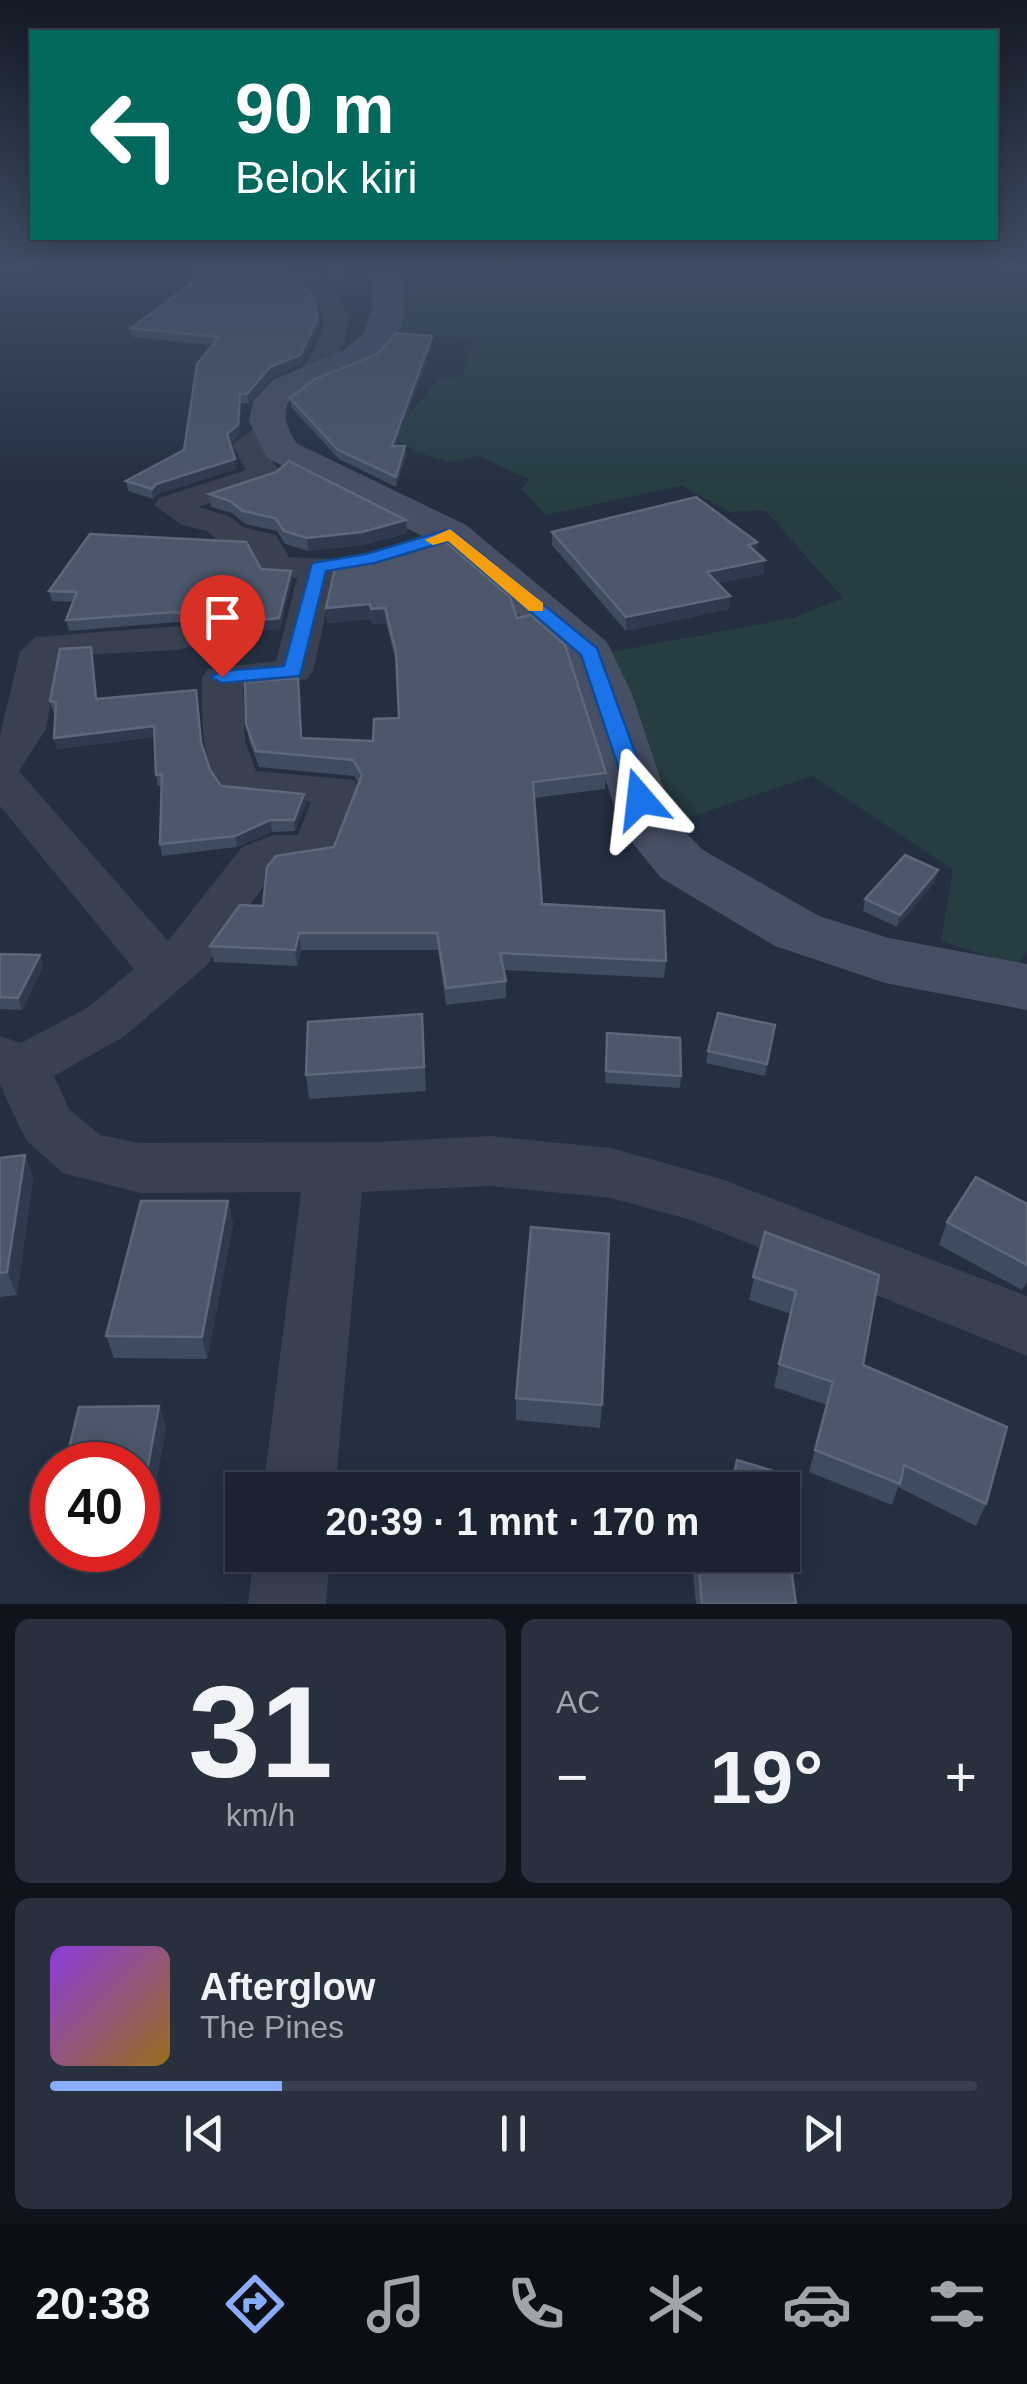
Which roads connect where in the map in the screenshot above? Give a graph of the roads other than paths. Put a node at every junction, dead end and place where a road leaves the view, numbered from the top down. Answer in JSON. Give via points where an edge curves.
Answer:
{"nodes":[{"id":1,"x":334,"y":341,"type":"edge"},
{"id":2,"x":375,"y":341,"type":"edge"},
{"id":3,"x":311,"y":377,"type":"junction"},
{"id":4,"x":269,"y":432,"type":"junction"},
{"id":5,"x":450,"y":534,"type":"junction"},
{"id":6,"x":403,"y":550,"type":"edge"},
{"id":7,"x":178,"y":638,"type":"dead end"},
{"id":8,"x":0,"y":766,"type":"edge"},
{"id":9,"x":0,"y":776,"type":"edge"},
{"id":10,"x":165,"y":972,"type":"junction"},
{"id":11,"x":1027,"y":988,"type":"edge"},
{"id":12,"x":10,"y":1063,"type":"edge"},
{"id":13,"x":334,"y":1168,"type":"junction"},
{"id":14,"x":1027,"y":1326,"type":"edge"},
{"id":15,"x":301,"y":1472,"type":"edge"},
{"id":16,"x":290,"y":1572,"type":"edge"},
{"id":17,"x":287,"y":1604,"type":"edge"}],
"edges":[{"from":1,"to":3,"type":"street"},
{"from":2,"to":3,"type":"street"},
{"from":3,"to":4,"type":"street","via":[[269,399]]},
{"from":4,"to":5,"type":"street","via":[[280,450]]},
{"from":4,"to":10,"type":"street","via":[[248,444],[266,474],[171,505],[232,535],[264,542],[276,568],[335,564],[293,671],[222,677],[224,741],[240,784],[338,790],[315,851],[273,850],[259,858],[188,952]]},
{"from":5,"to":6,"type":"street"},
{"from":5,"to":11,"type":"street","via":[[590,652],[649,829],[682,864],[797,931],[884,960]]},
{"from":7,"to":8,"type":"street","via":[[49,645],[40,652],[25,729]]},
{"from":9,"to":10,"type":"street"},
{"from":10,"to":12,"type":"street","via":[[106,1022]]},
{"from":12,"to":13,"type":"street","via":[[30,1083],[46,1124],[84,1156],[140,1168]]},
{"from":13,"to":14,"type":"street","via":[[490,1162],[611,1174],[700,1198]]},
{"from":13,"to":15,"type":"street"},
{"from":16,"to":17,"type":"street"}]}
